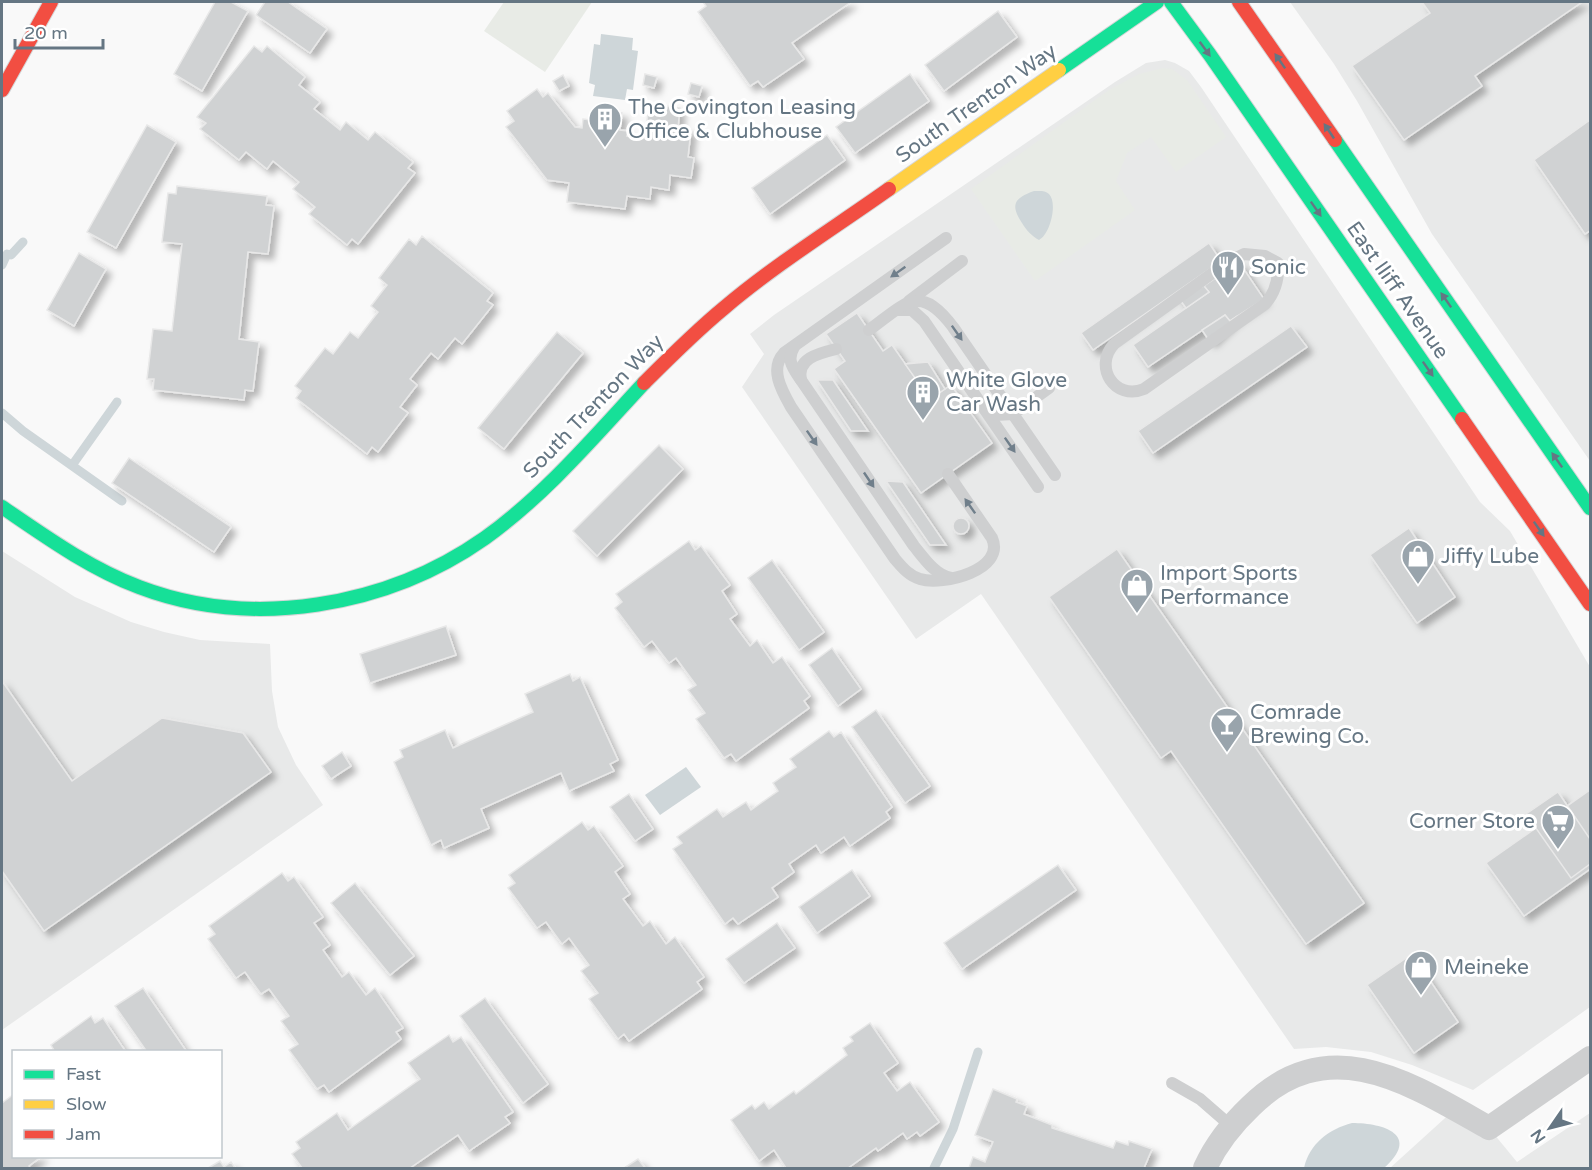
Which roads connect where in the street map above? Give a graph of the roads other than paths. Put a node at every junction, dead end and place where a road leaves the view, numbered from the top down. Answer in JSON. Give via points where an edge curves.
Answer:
{"nodes":[{"id":1,"x":51,"y":2,"type":"edge"},
{"id":2,"x":1157,"y":2,"type":"edge"},
{"id":3,"x":1171,"y":2,"type":"edge"},
{"id":4,"x":1239,"y":2,"type":"edge"},
{"id":5,"x":2,"y":90,"type":"edge"},
{"id":6,"x":946,"y":238,"type":"dead end"},
{"id":7,"x":962,"y":261,"type":"dead end"},
{"id":8,"x":908,"y":302,"type":"junction"},
{"id":9,"x":894,"y":312,"type":"junction"},
{"id":10,"x":869,"y":330,"type":"dead end"},
{"id":11,"x":797,"y":344,"type":"junction"},
{"id":12,"x":836,"y":348,"type":"dead end"},
{"id":13,"x":801,"y":380,"type":"junction"},
{"id":14,"x":1153,"y":384,"type":"joint"},
{"id":15,"x":1049,"y":388,"type":"dead end"},
{"id":16,"x":981,"y":404,"type":"junction"},
{"id":17,"x":1013,"y":414,"type":"junction"},
{"id":18,"x":948,"y":474,"type":"dead end"},
{"id":19,"x":1055,"y":475,"type":"dead end"},
{"id":20,"x":1038,"y":487,"type":"dead end"},
{"id":21,"x":2,"y":507,"type":"edge"},
{"id":22,"x":1590,"y":508,"type":"edge"},
{"id":23,"x":959,"y":578,"type":"junction"},
{"id":24,"x":1590,"y":604,"type":"edge"},
{"id":25,"x":1590,"y":1058,"type":"edge"},
{"id":26,"x":1172,"y":1083,"type":"dead end"},
{"id":27,"x":1231,"y":1126,"type":"junction"},
{"id":28,"x":1205,"y":1168,"type":"edge"}],
"edges":[{"from":1,"to":5,"type":"street"},
{"from":2,"to":21,"type":"street","name":"South Trenton Way","via":[[727,306],[673,353],[518,512],[464,552],[419,576],[366,596],[319,606],[270,608],[206,603],[157,592],[107,573]]},
{"from":3,"to":24,"type":"street","name":"East Iliff Avenue","one_way":true},
{"from":22,"to":4,"type":"street","name":"East Iliff Avenue","one_way":true},
{"from":6,"to":11,"type":"lane","one_way":true},
{"from":7,"to":8,"type":"lane"},
{"from":8,"to":9,"type":"lane"},
{"from":8,"to":17,"type":"lane","one_way":true,"via":[[924,301],[941,312]]},
{"from":9,"to":10,"type":"lane"},
{"from":9,"to":16,"type":"lane","via":[[908,308],[917,313]]},
{"from":11,"to":13,"type":"lane","via":[[790,362]]},
{"from":11,"to":23,"type":"lane","one_way":true,"via":[[777,363],[781,388],[887,547],[904,569],[918,579]]},
{"from":12,"to":13,"type":"lane","via":[[806,361],[800,368]]},
{"from":13,"to":23,"type":"lane","one_way":true,"via":[[914,546],[935,570],[946,577]]},
{"from":14,"to":14,"type":"lane","via":[[1264,304],[1274,291],[1278,262],[1254,254],[1236,257],[1108,350],[1105,369],[1113,384],[1130,392]]},
{"from":15,"to":17,"type":"lane"},
{"from":16,"to":17,"type":"lane","via":[[996,416]]},
{"from":16,"to":20,"type":"lane","one_way":true},
{"from":17,"to":19,"type":"lane"},
{"from":23,"to":18,"type":"lane","one_way":true,"via":[[986,562],[995,546]]},
{"from":25,"to":27,"type":"street","via":[[1489,1128],[1389,1078],[1330,1066],[1305,1071],[1279,1083]]},
{"from":26,"to":27,"type":"lane","via":[[1200,1099]]},
{"from":27,"to":28,"type":"street"}]}
